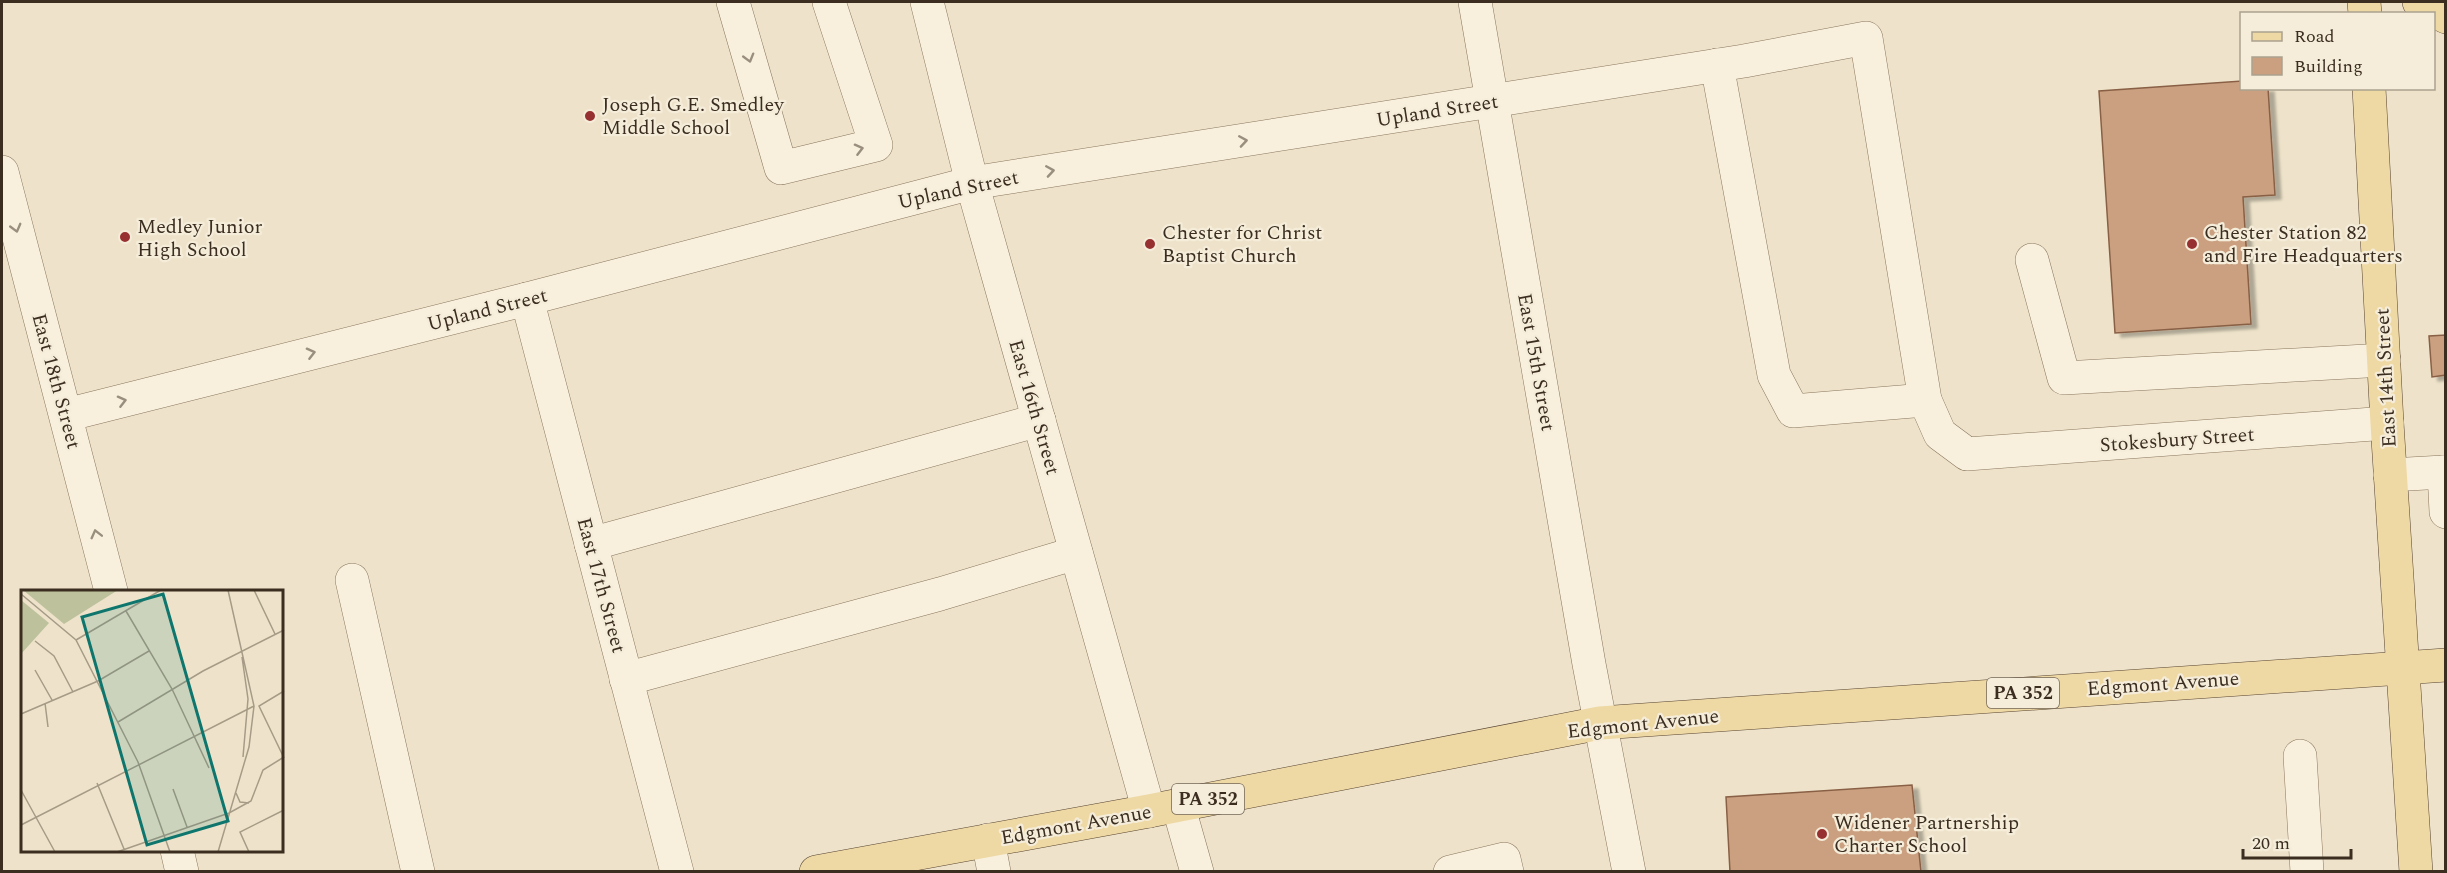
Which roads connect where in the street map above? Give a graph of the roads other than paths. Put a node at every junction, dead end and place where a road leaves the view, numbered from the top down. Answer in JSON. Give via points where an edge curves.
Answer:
{"nodes":[{"id":1,"x":733,"y":2,"type":"edge"},
{"id":2,"x":829,"y":2,"type":"edge"},
{"id":3,"x":927,"y":2,"type":"edge"},
{"id":4,"x":1475,"y":2,"type":"edge"},
{"id":5,"x":2419,"y":2,"type":"edge"},
{"id":6,"x":2445,"y":17,"type":"edge"},
{"id":7,"x":1717,"y":65,"type":"junction"},
{"id":8,"x":2369,"y":90,"type":"edge"},
{"id":9,"x":1493,"y":101,"type":"junction"},
{"id":10,"x":2,"y":172,"type":"edge"},
{"id":11,"x":972,"y":183,"type":"junction"},
{"id":12,"x":2032,"y":260,"type":"dead end"},
{"id":13,"x":527,"y":299,"type":"junction"},
{"id":14,"x":2384,"y":360,"type":"junction"},
{"id":15,"x":1925,"y":400,"type":"junction"},
{"id":16,"x":66,"y":415,"type":"junction"},
{"id":17,"x":1039,"y":420,"type":"junction"},
{"id":18,"x":2387,"y":423,"type":"junction"},
{"id":19,"x":2445,"y":472,"type":"edge"},
{"id":20,"x":2390,"y":475,"type":"junction"},
{"id":21,"x":2445,"y":512,"type":"edge"},
{"id":22,"x":591,"y":544,"type":"junction"},
{"id":23,"x":1076,"y":553,"type":"junction"},
{"id":24,"x":352,"y":580,"type":"dead end"},
{"id":25,"x":111,"y":590,"type":"edge"},
{"id":26,"x":2445,"y":665,"type":"edge"},
{"id":27,"x":2403,"y":667,"type":"junction"},
{"id":28,"x":626,"y":679,"type":"junction"},
{"id":29,"x":1600,"y":723,"type":"junction"},
{"id":30,"x":2300,"y":756,"type":"dead end"},
{"id":31,"x":1163,"y":808,"type":"junction"},
{"id":32,"x":988,"y":840,"type":"junction"},
{"id":33,"x":177,"y":852,"type":"edge"},
{"id":34,"x":182,"y":872,"type":"edge"},
{"id":35,"x":418,"y":872,"type":"edge"},
{"id":36,"x":677,"y":872,"type":"edge"},
{"id":37,"x":816,"y":872,"type":"edge"},
{"id":38,"x":994,"y":872,"type":"edge"},
{"id":39,"x":1197,"y":872,"type":"edge"},
{"id":40,"x":1450,"y":872,"type":"edge"},
{"id":41,"x":1507,"y":872,"type":"edge"},
{"id":42,"x":1629,"y":872,"type":"edge"},
{"id":43,"x":2307,"y":872,"type":"edge"},
{"id":44,"x":2416,"y":872,"type":"edge"}],
"edges":[{"from":1,"to":2,"type":"street","one_way":true,"via":[[781,168],[876,146]]},
{"from":3,"to":11,"type":"street","name":"East 16th Street"},
{"from":4,"to":9,"type":"street","name":"East 15th Street"},
{"from":5,"to":6,"type":"main road"},
{"from":7,"to":9,"type":"street","name":"Upland Street"},
{"from":7,"to":15,"type":"street","via":[[1774,375],[1793,411]]},
{"from":7,"to":15,"type":"street","name":"Upland Street","via":[[1866,38]]},
{"from":8,"to":14,"type":"main road","name":"East 14th Street"},
{"from":11,"to":9,"type":"street","name":"Upland Street","one_way":true},
{"from":9,"to":29,"type":"street","name":"East 15th Street"},
{"from":10,"to":16,"type":"street","name":"East 18th Street","one_way":true},
{"from":11,"to":13,"type":"street","name":"Upland Street"},
{"from":11,"to":17,"type":"street","name":"East 16th Street"},
{"from":12,"to":14,"type":"street","via":[[2064,378]]},
{"from":16,"to":13,"type":"street","name":"Upland Street","one_way":true},
{"from":13,"to":22,"type":"street","name":"East 17th Street"},
{"from":14,"to":18,"type":"main road","name":"East 14th Street"},
{"from":15,"to":18,"type":"street","name":"Stokesbury Street","via":[[1940,434],[1967,454]]},
{"from":25,"to":16,"type":"street","name":"East 18th Street","one_way":true},
{"from":17,"to":22,"type":"street"},
{"from":17,"to":23,"type":"street","name":"East 16th Street"},
{"from":18,"to":20,"type":"main road","name":"East 14th Street"},
{"from":19,"to":20,"type":"street"},
{"from":19,"to":21,"type":"street"},
{"from":20,"to":27,"type":"main road","name":"East 14th Street"},
{"from":22,"to":28,"type":"street","name":"East 17th Street"},
{"from":23,"to":28,"type":"street"},
{"from":23,"to":31,"type":"street","name":"East 16th Street"},
{"from":24,"to":35,"type":"street"},
{"from":26,"to":27,"type":"main road","name":"Edgmont Avenue","number":"PA 352"},
{"from":27,"to":29,"type":"main road","name":"Edgmont Avenue","number":"PA 352"},
{"from":27,"to":44,"type":"main road","name":"East 14th Street"},
{"from":28,"to":36,"type":"street","name":"East 17th Street"},
{"from":29,"to":31,"type":"main road","name":"Edgmont Avenue","number":"PA 352"},
{"from":29,"to":42,"type":"street","name":"East 15th Street"},
{"from":30,"to":43,"type":"street"},
{"from":31,"to":32,"type":"main road","name":"Edgmont Avenue","number":"PA 352"},
{"from":31,"to":39,"type":"street","name":"East 16th Street"},
{"from":32,"to":37,"type":"main road","name":"Edgmont Avenue","number":"PA 352"},
{"from":32,"to":38,"type":"street"},
{"from":33,"to":34,"type":"street"},
{"from":40,"to":41,"type":"street","via":[[1504,860]]}]}
